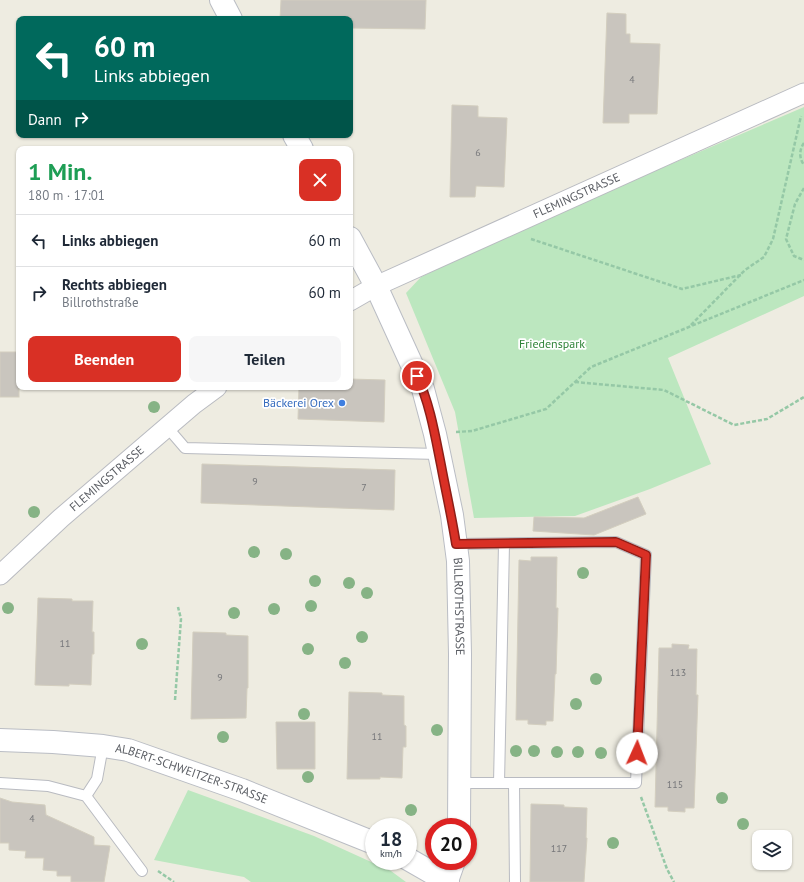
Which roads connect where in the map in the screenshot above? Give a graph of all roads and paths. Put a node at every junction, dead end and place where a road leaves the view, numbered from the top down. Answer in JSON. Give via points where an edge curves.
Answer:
{"nodes":[{"id":1,"x":221,"y":0,"type":"edge"},
{"id":2,"x":229,"y":16,"type":"edge"},
{"id":3,"x":803,"y":102,"type":"edge"},
{"id":4,"x":804,"y":143,"type":"edge"},
{"id":5,"x":804,"y":165,"type":"edge"},
{"id":6,"x":804,"y":188,"type":"edge"},
{"id":7,"x":502,"y":229,"type":"junction"},
{"id":8,"x":353,"y":244,"type":"edge"},
{"id":9,"x":804,"y":260,"type":"edge"},
{"id":10,"x":741,"y":275,"type":"junction"},
{"id":11,"x":804,"y":280,"type":"edge"},
{"id":12,"x":376,"y":286,"type":"junction"},
{"id":13,"x":353,"y":299,"type":"edge"},
{"id":14,"x":689,"y":327,"type":"junction"},
{"id":15,"x":574,"y":382,"type":"junction"},
{"id":16,"x":213,"y":390,"type":"edge"},
{"id":17,"x":804,"y":397,"type":"edge"},
{"id":18,"x":167,"y":427,"type":"junction"},
{"id":19,"x":437,"y":444,"type":"junction"},
{"id":20,"x":456,"y":544,"type":"junction"},
{"id":21,"x":504,"y":544,"type":"junction"},
{"id":22,"x":0,"y":575,"type":"edge"},
{"id":23,"x":178,"y":607,"type":"dead end"},
{"id":24,"x":175,"y":700,"type":"dead end"},
{"id":25,"x":0,"y":740,"type":"edge"},
{"id":26,"x":103,"y":746,"type":"junction"},
{"id":27,"x":0,"y":783,"type":"edge"},
{"id":28,"x":514,"y":783,"type":"junction"},
{"id":29,"x":636,"y":783,"type":"junction"},
{"id":30,"x":459,"y":784,"type":"junction"},
{"id":31,"x":499,"y":784,"type":"junction"},
{"id":32,"x":86,"y":796,"type":"junction"},
{"id":33,"x":459,"y":818,"type":"edge"},
{"id":34,"x":365,"y":839,"type":"edge"},
{"id":35,"x":417,"y":864,"type":"edge"},
{"id":36,"x":451,"y":870,"type":"edge"},
{"id":37,"x":142,"y":871,"type":"dead end"},
{"id":38,"x":447,"y":882,"type":"edge"},
{"id":39,"x":515,"y":882,"type":"edge"},
{"id":40,"x":674,"y":882,"type":"edge"}],
"edges":[{"from":1,"to":2,"type":"street"},
{"from":3,"to":7,"type":"street","name":"FLEMINGSTRASSE"},
{"from":3,"to":10,"type":"path","via":[[773,239],[764,258]]},
{"from":4,"to":5,"type":"path","via":[[800,153]]},
{"from":6,"to":9,"type":"path","via":[[795,204],[786,239],[794,256]]},
{"from":7,"to":10,"type":"path","via":[[682,289]]},
{"from":7,"to":12,"type":"street","name":"FLEMINGSTRASSE"},
{"from":8,"to":12,"type":"street","name":"BILLROTHSTRASSE"},
{"from":10,"to":14,"type":"path"},
{"from":11,"to":14,"type":"path"},
{"from":12,"to":13,"type":"street","name":"FLEMINGSTRASSE"},
{"from":12,"to":19,"type":"street","name":"BILLROTHSTRASSE","via":[[423,389]]},
{"from":14,"to":15,"type":"path","via":[[591,367]]},
{"from":15,"to":17,"type":"path","via":[[664,390],[734,425],[767,419]]},
{"from":15,"to":19,"type":"path","via":[[546,409]]},
{"from":16,"to":18,"type":"street","name":"FLEMINGSTRASSE"},
{"from":18,"to":19,"type":"lane","via":[[185,448]]},
{"from":18,"to":22,"type":"street","name":"FLEMINGSTRASSE","via":[[61,518]]},
{"from":19,"to":20,"type":"street","name":"BILLROTHSTRASSE"},
{"from":20,"to":21,"type":"lane"},
{"from":20,"to":30,"type":"street","name":"BILLROTHSTRASSE","via":[[460,654]]},
{"from":21,"to":29,"type":"lane","via":[[616,542],[646,555]]},
{"from":21,"to":31,"type":"lane"},
{"from":23,"to":24,"type":"path","via":[[181,619]]},
{"from":25,"to":26,"type":"street","name":"ALBERT-SCHWEITZER-STRASSE"},
{"from":26,"to":32,"type":"lane","via":[[97,779]]},
{"from":26,"to":34,"type":"street","name":"ALBERT-SCHWEITZER-STRASSE","via":[[150,756]]},
{"from":27,"to":32,"type":"lane","via":[[48,786]]},
{"from":28,"to":29,"type":"lane"},
{"from":28,"to":31,"type":"lane"},
{"from":28,"to":39,"type":"lane"},
{"from":29,"to":40,"type":"path"},
{"from":30,"to":31,"type":"lane"},
{"from":30,"to":33,"type":"street","name":"BILLROTHSTRASSE"},
{"from":32,"to":37,"type":"lane"},
{"from":35,"to":38,"type":"street"},
{"from":36,"to":38,"type":"street"}]}
